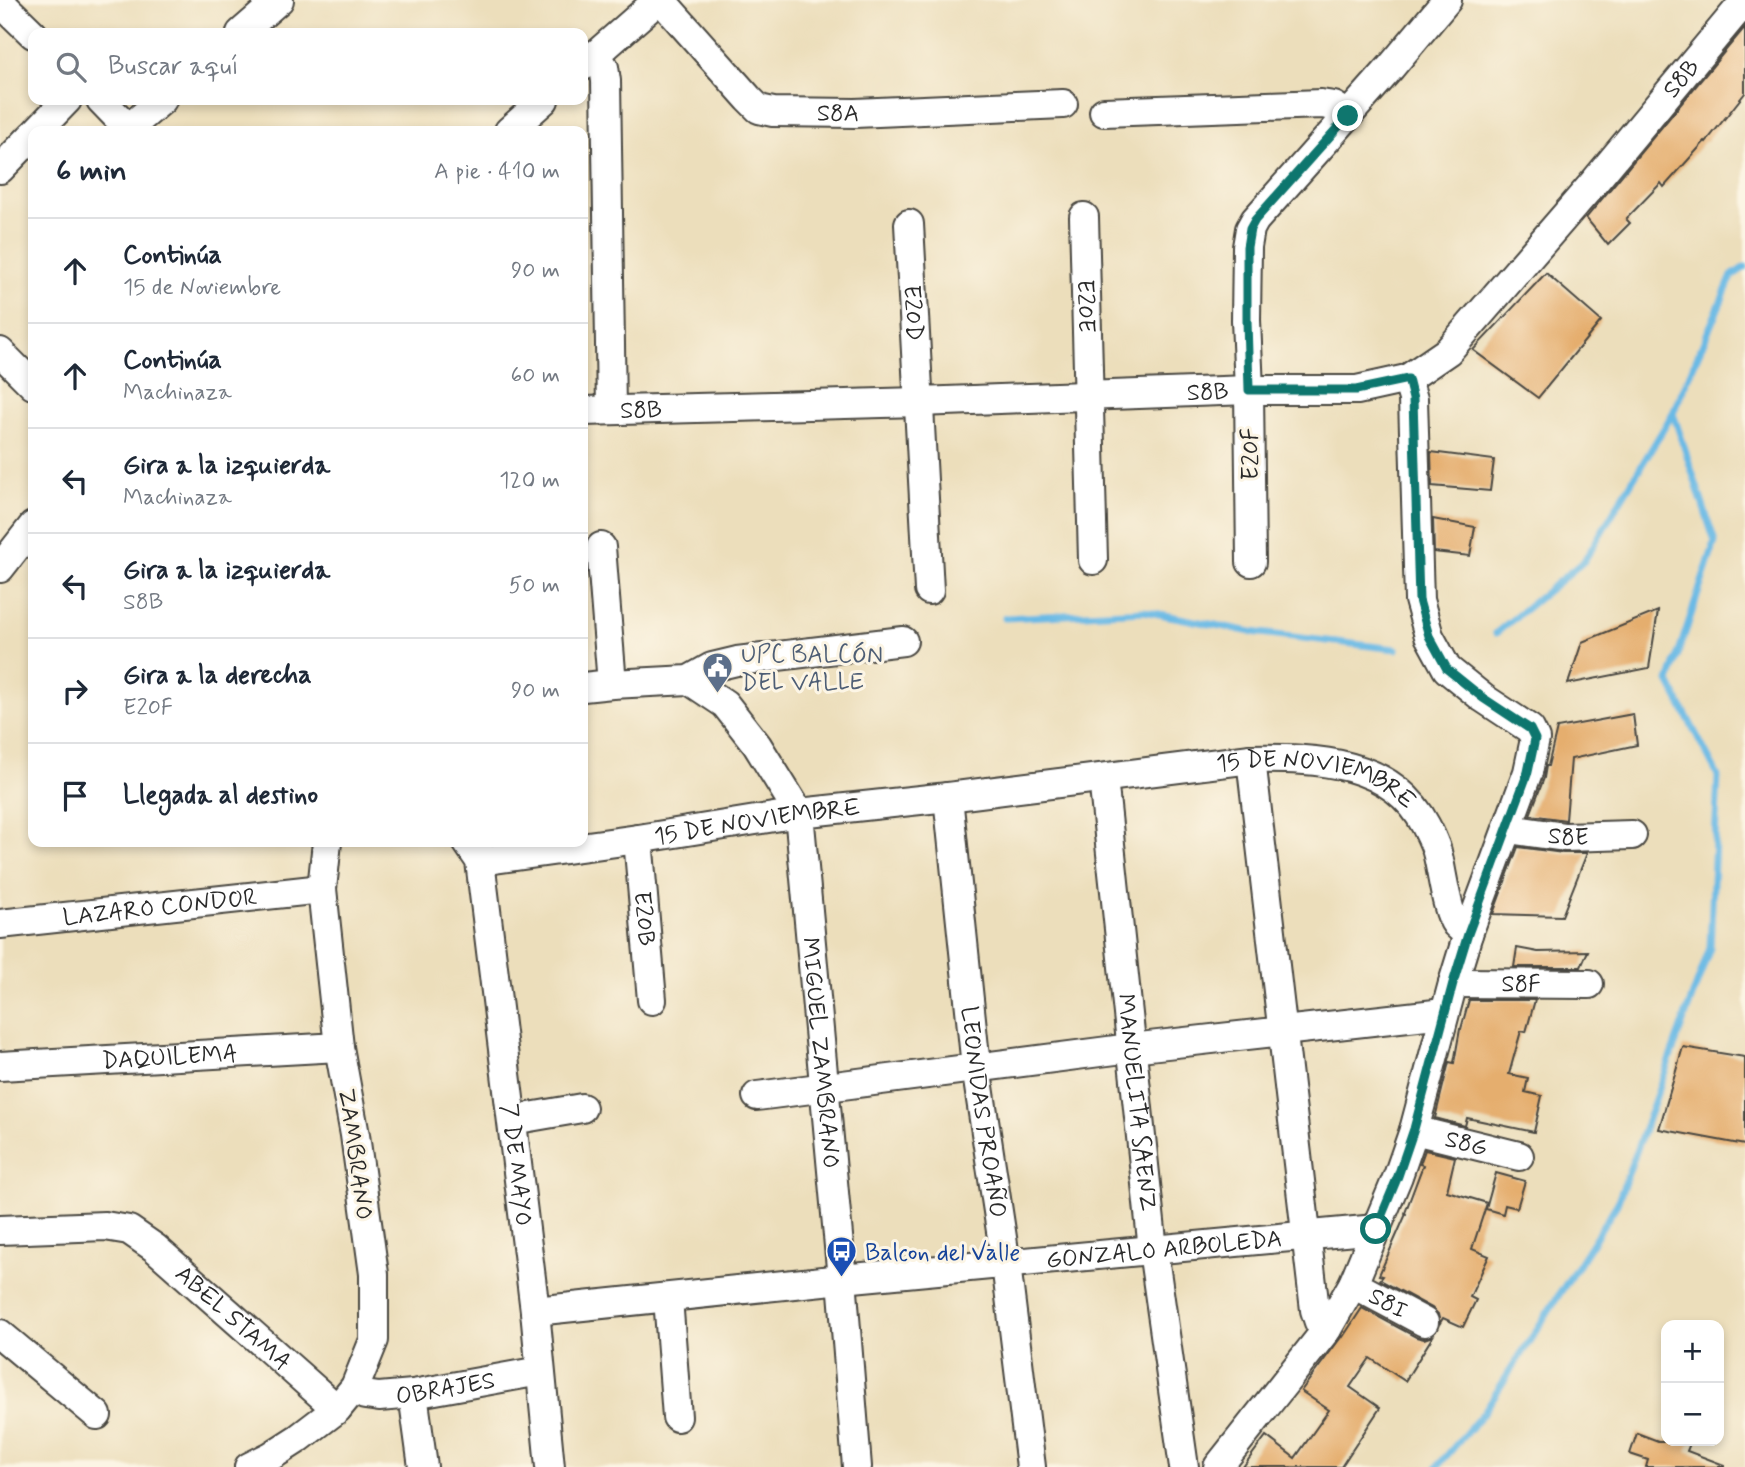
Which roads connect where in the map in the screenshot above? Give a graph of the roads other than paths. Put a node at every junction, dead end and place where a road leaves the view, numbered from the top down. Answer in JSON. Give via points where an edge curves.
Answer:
{"nodes":[{"id":1,"x":660,"y":0,"type":"edge"},
{"id":2,"x":1447,"y":0,"type":"edge"},
{"id":3,"x":1745,"y":1,"type":"edge"},
{"id":4,"x":0,"y":2,"type":"edge"},
{"id":5,"x":28,"y":29,"type":"edge"},
{"id":6,"x":589,"y":60,"type":"edge"},
{"id":7,"x":1062,"y":104,"type":"dead end"},
{"id":8,"x":62,"y":105,"type":"edge"},
{"id":9,"x":106,"y":105,"type":"edge"},
{"id":10,"x":157,"y":105,"type":"edge"},
{"id":11,"x":538,"y":105,"type":"edge"},
{"id":12,"x":1104,"y":112,"type":"dead end"},
{"id":13,"x":1348,"y":116,"type":"junction"},
{"id":14,"x":42,"y":126,"type":"edge"},
{"id":15,"x":126,"y":126,"type":"edge"},
{"id":16,"x":134,"y":126,"type":"edge"},
{"id":17,"x":515,"y":126,"type":"edge"},
{"id":18,"x":28,"y":140,"type":"edge"},
{"id":19,"x":0,"y":169,"type":"edge"},
{"id":20,"x":1084,"y":217,"type":"dead end"},
{"id":21,"x":909,"y":224,"type":"dead end"},
{"id":22,"x":0,"y":352,"type":"edge"},
{"id":23,"x":1408,"y":379,"type":"junction"},
{"id":24,"x":28,"y":380,"type":"edge"},
{"id":25,"x":1249,"y":390,"type":"junction"},
{"id":26,"x":1088,"y":395,"type":"junction"},
{"id":27,"x":919,"y":402,"type":"junction"},
{"id":28,"x":611,"y":410,"type":"junction"},
{"id":29,"x":588,"y":411,"type":"edge"},
{"id":30,"x":28,"y":532,"type":"edge"},
{"id":31,"x":601,"y":547,"type":"dead end"},
{"id":32,"x":1093,"y":560,"type":"dead end"},
{"id":33,"x":1251,"y":562,"type":"dead end"},
{"id":34,"x":0,"y":568,"type":"edge"},
{"id":35,"x":929,"y":590,"type":"dead end"},
{"id":36,"x":903,"y":642,"type":"dead end"},
{"id":37,"x":689,"y":680,"type":"junction"},
{"id":38,"x":611,"y":684,"type":"junction"},
{"id":39,"x":588,"y":686,"type":"edge"},
{"id":40,"x":1251,"y":759,"type":"junction"},
{"id":41,"x":1103,"y":778,"type":"junction"},
{"id":42,"x":948,"y":797,"type":"junction"},
{"id":43,"x":799,"y":813,"type":"junction"},
{"id":44,"x":1508,"y":829,"type":"junction"},
{"id":45,"x":1632,"y":835,"type":"dead end"},
{"id":46,"x":638,"y":839,"type":"junction"},
{"id":47,"x":588,"y":843,"type":"edge"},
{"id":48,"x":326,"y":847,"type":"edge"},
{"id":49,"x":529,"y":847,"type":"edge"},
{"id":50,"x":474,"y":851,"type":"edge"},
{"id":51,"x":322,"y":889,"type":"junction"},
{"id":52,"x":0,"y":924,"type":"edge"},
{"id":53,"x":1468,"y":934,"type":"junction"},
{"id":54,"x":1453,"y":983,"type":"junction"},
{"id":55,"x":1589,"y":984,"type":"dead end"},
{"id":56,"x":652,"y":1000,"type":"dead end"},
{"id":57,"x":1444,"y":1013,"type":"junction"},
{"id":58,"x":1281,"y":1032,"type":"junction"},
{"id":59,"x":339,"y":1047,"type":"junction"},
{"id":60,"x":1131,"y":1048,"type":"junction"},
{"id":61,"x":0,"y":1066,"type":"edge"},
{"id":62,"x":976,"y":1068,"type":"junction"},
{"id":63,"x":824,"y":1087,"type":"junction"},
{"id":64,"x":757,"y":1096,"type":"dead end"},
{"id":65,"x":582,"y":1108,"type":"dead end"},
{"id":66,"x":512,"y":1120,"type":"junction"},
{"id":67,"x":1414,"y":1129,"type":"junction"},
{"id":68,"x":1519,"y":1156,"type":"dead end"},
{"id":69,"x":1376,"y":1229,"type":"junction"},
{"id":70,"x":0,"y":1230,"type":"edge"},
{"id":71,"x":1306,"y":1236,"type":"junction"},
{"id":72,"x":1153,"y":1250,"type":"junction"},
{"id":73,"x":1006,"y":1264,"type":"junction"},
{"id":74,"x":842,"y":1279,"type":"junction"},
{"id":75,"x":1353,"y":1284,"type":"junction"},
{"id":76,"x":668,"y":1298,"type":"junction"},
{"id":77,"x":535,"y":1311,"type":"junction"},
{"id":78,"x":1424,"y":1322,"type":"dead end"},
{"id":79,"x":1327,"y":1329,"type":"junction"},
{"id":80,"x":0,"y":1334,"type":"edge"},
{"id":81,"x":540,"y":1371,"type":"junction"},
{"id":82,"x":355,"y":1387,"type":"junction"},
{"id":83,"x":413,"y":1394,"type":"junction"},
{"id":84,"x":337,"y":1409,"type":"junction"},
{"id":85,"x":97,"y":1415,"type":"dead end"},
{"id":86,"x":677,"y":1417,"type":"dead end"},
{"id":87,"x":264,"y":1463,"type":"edge"},
{"id":88,"x":423,"y":1467,"type":"edge"},
{"id":89,"x":550,"y":1467,"type":"edge"},
{"id":90,"x":857,"y":1467,"type":"edge"},
{"id":91,"x":1031,"y":1467,"type":"edge"},
{"id":92,"x":1184,"y":1467,"type":"edge"},
{"id":93,"x":1218,"y":1467,"type":"edge"}],
"edges":[{"from":1,"to":6,"type":"street"},
{"from":1,"to":7,"type":"street","name":"S8A","via":[[759,109],[855,113]]},
{"from":2,"to":13,"type":"street","name":"E20F"},
{"from":3,"to":23,"type":"street","name":"S8B","via":[[1448,351]]},
{"from":4,"to":5,"type":"street"},
{"from":6,"to":28,"type":"street","via":[[604,67],[606,81]]},
{"from":8,"to":14,"type":"street"},
{"from":9,"to":15,"type":"street"},
{"from":10,"to":16,"type":"street"},
{"from":11,"to":17,"type":"street"},
{"from":12,"to":13,"type":"street","via":[[1321,104]]},
{"from":13,"to":25,"type":"street","name":"E20F","via":[[1250,229]]},
{"from":18,"to":19,"type":"street"},
{"from":20,"to":26,"type":"street","name":"E20E"},
{"from":21,"to":27,"type":"street","name":"E20D"},
{"from":22,"to":24,"type":"street"},
{"from":23,"to":25,"type":"street","name":"S8B","via":[[1356,390]]},
{"from":23,"to":44,"type":"street","via":[[1413,399],[1419,600],[1429,636],[1447,669],[1530,729],[1535,739]]},
{"from":25,"to":26,"type":"street","name":"S8B"},
{"from":25,"to":33,"type":"street","name":"E20F"},
{"from":26,"to":27,"type":"street","name":"S8B"},
{"from":26,"to":32,"type":"street","name":"E20E"},
{"from":27,"to":28,"type":"street","name":"S8B"},
{"from":27,"to":35,"type":"street","name":"E20D"},
{"from":28,"to":29,"type":"street","name":"S8B"},
{"from":30,"to":34,"type":"street"},
{"from":31,"to":38,"type":"street"},
{"from":36,"to":37,"type":"street","via":[[737,661],[712,667]]},
{"from":37,"to":38,"type":"street"},
{"from":37,"to":43,"type":"street","name":"MIGUEL ZAMBRANO","via":[[725,704]]},
{"from":38,"to":39,"type":"street"},
{"from":40,"to":41,"type":"street","name":"15 DE NOVIEMBRE"},
{"from":40,"to":53,"type":"street","name":"15 DE NOVIEMBRE","via":[[1300,758],[1381,778],[1420,815],[1437,847],[1454,922]]},
{"from":40,"to":58,"type":"street"},
{"from":41,"to":42,"type":"street","name":"15 DE NOVIEMBRE"},
{"from":41,"to":60,"type":"street","name":"MANUELITA SAENZ"},
{"from":42,"to":43,"type":"street","name":"15 DE NOVIEMBRE"},
{"from":42,"to":62,"type":"street","name":"LEONIDAS PROAÑO"},
{"from":43,"to":46,"type":"street","name":"15 DE NOVIEMBRE"},
{"from":43,"to":63,"type":"street","name":"MIGUEL ZAMBRANO"},
{"from":44,"to":45,"type":"street","name":"S8E","via":[[1565,837]]},
{"from":44,"to":53,"type":"street"},
{"from":46,"to":47,"type":"street","name":"15 DE NOVIEMBRE"},
{"from":46,"to":56,"type":"street","name":"E20B"},
{"from":48,"to":51,"type":"street","name":"ZAMBRANO"},
{"from":49,"to":50,"type":"street","name":"15 DE NOVIEMBRE"},
{"from":50,"to":66,"type":"street","name":"7 DE MAYO"},
{"from":51,"to":52,"type":"street","name":"LAZARO CONDOR"},
{"from":51,"to":59,"type":"street","name":"ZAMBRANO"},
{"from":53,"to":54,"type":"street"},
{"from":54,"to":55,"type":"street","name":"S8F"},
{"from":54,"to":57,"type":"street"},
{"from":57,"to":58,"type":"street"},
{"from":57,"to":67,"type":"street"},
{"from":58,"to":60,"type":"street"},
{"from":58,"to":71,"type":"street"},
{"from":59,"to":61,"type":"street","name":"DAQUILEMA"},
{"from":59,"to":82,"type":"street","name":"ZAMBRANO","via":[[374,1274],[374,1340]]},
{"from":60,"to":62,"type":"street"},
{"from":60,"to":72,"type":"street","name":"MANUELITA SAENZ"},
{"from":62,"to":63,"type":"street"},
{"from":62,"to":73,"type":"street","name":"LEONIDAS PROAÑO"},
{"from":63,"to":64,"type":"street"},
{"from":63,"to":74,"type":"street","name":"MIGUEL ZAMBRANO"},
{"from":65,"to":66,"type":"street"},
{"from":66,"to":77,"type":"street","name":"7 DE MAYO"},
{"from":67,"to":68,"type":"street","name":"S8G"},
{"from":67,"to":69,"type":"street"},
{"from":69,"to":71,"type":"street","name":"GONZALO ARBOLEDA"},
{"from":69,"to":75,"type":"street"},
{"from":70,"to":84,"type":"street","name":"ABEL STAMA","via":[[129,1230]]},
{"from":71,"to":72,"type":"street","name":"GONZALO ARBOLEDA"},
{"from":71,"to":79,"type":"street","via":[[1315,1310]]},
{"from":72,"to":73,"type":"street","name":"GONZALO ARBOLEDA"},
{"from":72,"to":92,"type":"street","name":"MANUELITA SAENZ"},
{"from":73,"to":74,"type":"street","name":"GONZALO ARBOLEDA"},
{"from":73,"to":91,"type":"street","name":"LEONIDAS PROAÑO"},
{"from":74,"to":76,"type":"street","name":"GONZALO ARBOLEDA"},
{"from":74,"to":90,"type":"street","name":"MIGUEL ZAMBRANO"},
{"from":75,"to":78,"type":"street","name":"S8I"},
{"from":75,"to":79,"type":"street"},
{"from":76,"to":77,"type":"street","name":"GONZALO ARBOLEDA"},
{"from":76,"to":86,"type":"street"},
{"from":77,"to":81,"type":"street","name":"7 DE MAYO"},
{"from":79,"to":93,"type":"street"},
{"from":80,"to":85,"type":"street"},
{"from":81,"to":83,"type":"street","name":"OBRAJES"},
{"from":81,"to":89,"type":"street","name":"7 DE MAYO"},
{"from":82,"to":83,"type":"street","name":"OBRAJES","via":[[365,1395],[379,1397]]},
{"from":82,"to":84,"type":"street","name":"ZAMBRANO"},
{"from":83,"to":88,"type":"street"},
{"from":84,"to":87,"type":"street","name":"ZAMBRANO"}]}
